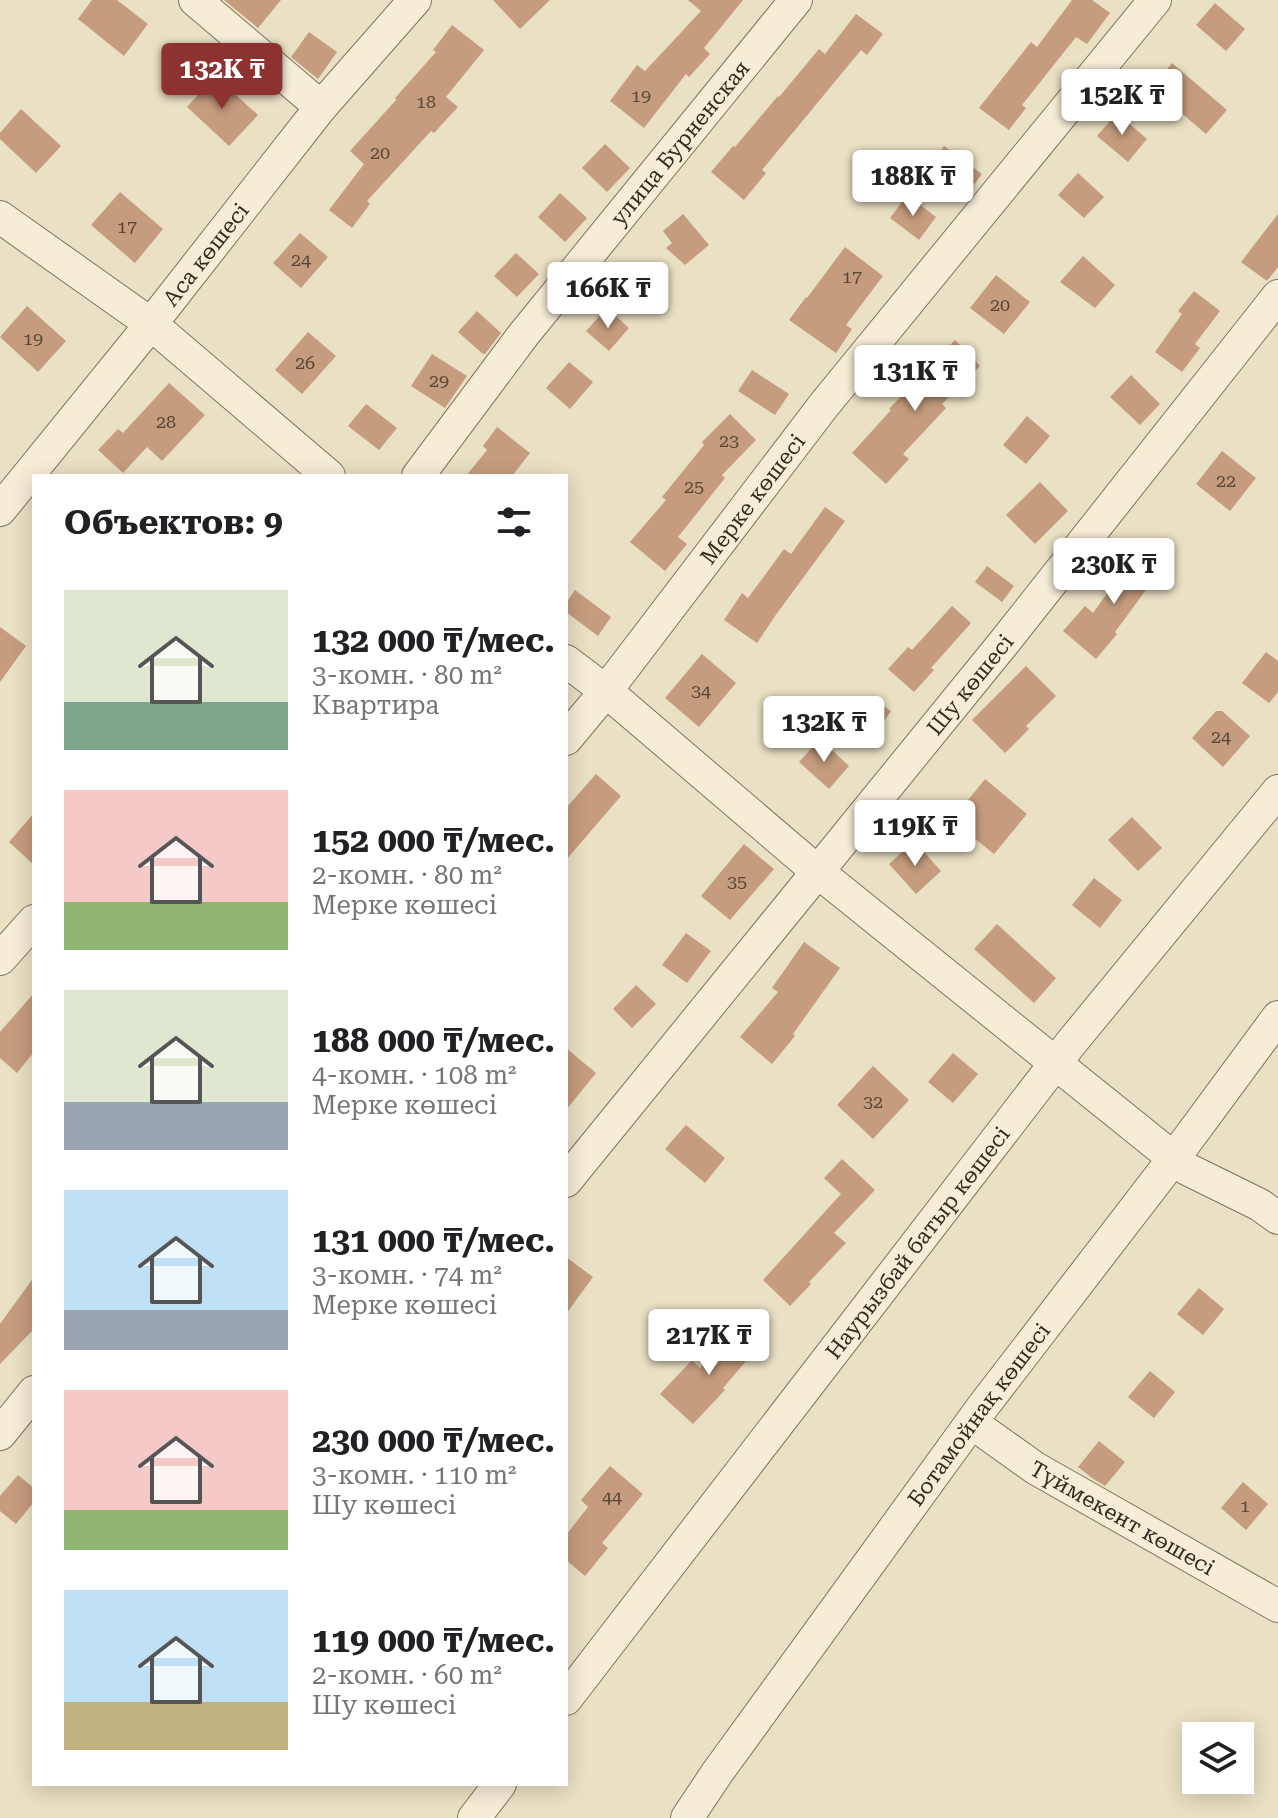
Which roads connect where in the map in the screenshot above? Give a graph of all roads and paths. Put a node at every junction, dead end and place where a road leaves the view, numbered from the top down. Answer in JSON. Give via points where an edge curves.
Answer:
{"nodes":[{"id":1,"x":195,"y":0,"type":"edge"},
{"id":2,"x":415,"y":0,"type":"edge"},
{"id":3,"x":796,"y":0,"type":"edge"},
{"id":4,"x":1155,"y":0,"type":"edge"},
{"id":5,"x":321,"y":107,"type":"junction"},
{"id":6,"x":0,"y":217,"type":"edge"},
{"id":7,"x":1278,"y":296,"type":"edge"},
{"id":8,"x":151,"y":324,"type":"junction"},
{"id":9,"x":327,"y":474,"type":"edge"},
{"id":10,"x":419,"y":474,"type":"edge"},
{"id":11,"x":0,"y":510,"type":"edge"},
{"id":12,"x":568,"y":662,"type":"edge"},
{"id":13,"x":606,"y":691,"type":"junction"},
{"id":14,"x":568,"y":737,"type":"edge"},
{"id":15,"x":1278,"y":791,"type":"edge"},
{"id":16,"x":818,"y":872,"type":"junction"},
{"id":17,"x":32,"y":923,"type":"edge"},
{"id":18,"x":0,"y":959,"type":"edge"},
{"id":19,"x":1278,"y":1017,"type":"edge"},
{"id":20,"x":1056,"y":1063,"type":"junction"},
{"id":21,"x":1174,"y":1158,"type":"junction"},
{"id":22,"x":568,"y":1179,"type":"edge"},
{"id":23,"x":1278,"y":1218,"type":"edge"},
{"id":24,"x":32,"y":1394,"type":"edge"},
{"id":25,"x":972,"y":1423,"type":"junction"},
{"id":26,"x":0,"y":1434,"type":"edge"},
{"id":27,"x":1278,"y":1606,"type":"edge"},
{"id":28,"x":568,"y":1696,"type":"edge"},
{"id":29,"x":498,"y":1786,"type":"edge"},
{"id":30,"x":474,"y":1818,"type":"edge"},
{"id":31,"x":687,"y":1818,"type":"edge"}],
"edges":[{"from":1,"to":5,"type":"street"},
{"from":2,"to":5,"type":"street","name":"Аса көшесі"},
{"from":3,"to":10,"type":"street","name":"улица Бурненская","via":[[524,334]]},
{"from":4,"to":13,"type":"street","name":"Мерке көшесі","via":[[824,405]]},
{"from":5,"to":8,"type":"street","name":"Аса көшесі"},
{"from":6,"to":8,"type":"street"},
{"from":7,"to":16,"type":"street","name":"Шу көшесі"},
{"from":8,"to":9,"type":"street"},
{"from":8,"to":11,"type":"street","name":"Аса көшесі"},
{"from":12,"to":13,"type":"street"},
{"from":13,"to":14,"type":"street","name":"Мерке көшесі"},
{"from":13,"to":16,"type":"street"},
{"from":15,"to":20,"type":"street","name":"Наурызбай батыр көшесі"},
{"from":16,"to":20,"type":"street"},
{"from":16,"to":22,"type":"street","name":"Шу көшесі"},
{"from":17,"to":18,"type":"street"},
{"from":19,"to":21,"type":"street","name":"Ботамойнақ көшесі"},
{"from":20,"to":21,"type":"street"},
{"from":20,"to":28,"type":"street","name":"Наурызбай батыр көшесі"},
{"from":21,"to":23,"type":"street"},
{"from":21,"to":25,"type":"street","name":"Ботамойнақ көшесі"},
{"from":24,"to":26,"type":"street"},
{"from":25,"to":27,"type":"street","name":"Түймекент көшесі","via":[[1035,1468]]},
{"from":25,"to":31,"type":"street","name":"Ботамойнақ көшесі"},
{"from":29,"to":30,"type":"street"}]}
